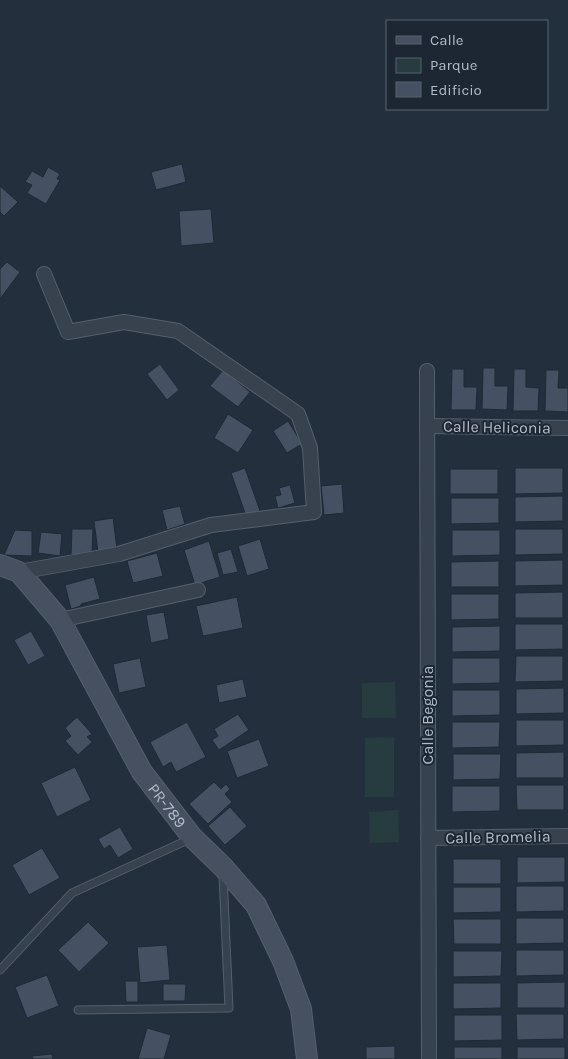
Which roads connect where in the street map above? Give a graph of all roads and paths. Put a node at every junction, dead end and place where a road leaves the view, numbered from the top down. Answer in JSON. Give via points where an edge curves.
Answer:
{"nodes":[{"id":1,"x":44,"y":274,"type":"dead end"},
{"id":2,"x":427,"y":371,"type":"dead end"},
{"id":3,"x":427,"y":426,"type":"junction"},
{"id":4,"x":568,"y":428,"type":"edge"},
{"id":5,"x":0,"y":565,"type":"edge"},
{"id":6,"x":19,"y":572,"type":"junction"},
{"id":7,"x":198,"y":590,"type":"dead end"},
{"id":8,"x":60,"y":620,"type":"junction"},
{"id":9,"x":568,"y":836,"type":"edge"},
{"id":10,"x":192,"y":838,"type":"junction"},
{"id":11,"x":428,"y":838,"type":"junction"},
{"id":12,"x":223,"y":867,"type":"junction"},
{"id":13,"x":0,"y":970,"type":"edge"},
{"id":14,"x":78,"y":1010,"type":"dead end"},
{"id":15,"x":307,"y":1059,"type":"edge"},
{"id":16,"x":429,"y":1059,"type":"edge"}],
"edges":[{"from":1,"to":6,"type":"street","via":[[68,332],[124,322],[178,331],[298,414],[310,448],[314,512],[211,525],[119,554]]},
{"from":2,"to":3,"type":"street","name":"Calle Begonia"},
{"from":3,"to":4,"type":"street","name":"Calle Heliconia"},
{"from":3,"to":11,"type":"street","name":"Calle Begonia"},
{"from":5,"to":6,"type":"street","name":"PR-789","number":"PR-789"},
{"from":6,"to":8,"type":"street","name":"PR-789","number":"PR-789"},
{"from":7,"to":8,"type":"street"},
{"from":8,"to":10,"type":"street","name":"PR-789","number":"PR-789","via":[[142,772]]},
{"from":9,"to":11,"type":"street","name":"Calle Bromelia"},
{"from":10,"to":12,"type":"street","name":"PR-789","number":"PR-789"},
{"from":10,"to":13,"type":"lane","via":[[72,893]]},
{"from":11,"to":16,"type":"street","name":"Calle Begonia"},
{"from":12,"to":14,"type":"lane","via":[[229,1008]]},
{"from":12,"to":15,"type":"street","name":"PR-789","number":"PR-789","via":[[256,905],[283,961],[301,1009]]}]}
